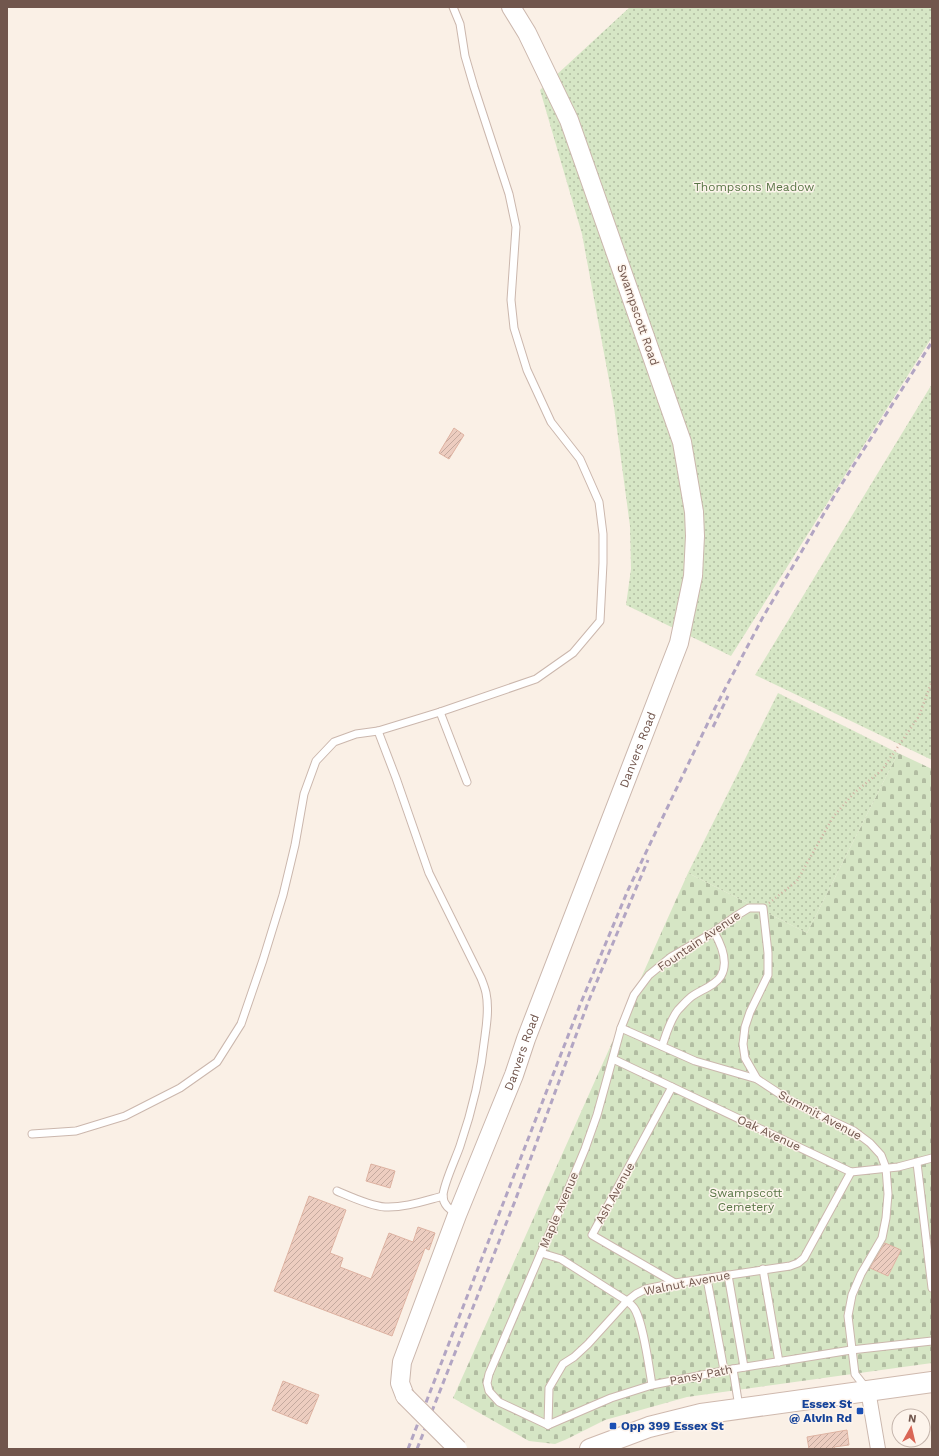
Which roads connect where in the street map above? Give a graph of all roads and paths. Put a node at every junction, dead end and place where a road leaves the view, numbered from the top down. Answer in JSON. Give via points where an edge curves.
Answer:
{"nodes":[{"id":1,"x":453,"y":7,"type":"edge"},
{"id":2,"x":511,"y":7,"type":"edge"},
{"id":3,"x":680,"y":639,"type":"joint"},
{"id":4,"x":932,"y":681,"type":"edge"},
{"id":5,"x":440,"y":712,"type":"junction"},
{"id":6,"x":378,"y":731,"type":"junction"},
{"id":7,"x":467,"y":782,"type":"dead end"},
{"id":8,"x":763,"y":908,"type":"junction"},
{"id":9,"x":714,"y":932,"type":"junction"},
{"id":10,"x":621,"y":1028,"type":"junction"},
{"id":11,"x":662,"y":1046,"type":"junction"},
{"id":12,"x":613,"y":1059,"type":"junction"},
{"id":13,"x":757,"y":1079,"type":"junction"},
{"id":14,"x":672,"y":1087,"type":"junction"},
{"id":15,"x":32,"y":1134,"type":"dead end"},
{"id":16,"x":932,"y":1158,"type":"edge"},
{"id":17,"x":917,"y":1163,"type":"junction"},
{"id":18,"x":886,"y":1168,"type":"junction"},
{"id":19,"x":851,"y":1172,"type":"junction"},
{"id":20,"x":337,"y":1191,"type":"dead end"},
{"id":21,"x":443,"y":1196,"type":"junction"},
{"id":22,"x":457,"y":1215,"type":"junction"},
{"id":23,"x":541,"y":1253,"type":"junction"},
{"id":24,"x":763,"y":1269,"type":"junction"},
{"id":25,"x":728,"y":1275,"type":"junction"},
{"id":26,"x":707,"y":1279,"type":"junction"},
{"id":27,"x":675,"y":1284,"type":"junction"},
{"id":28,"x":932,"y":1288,"type":"edge"},
{"id":29,"x":627,"y":1301,"type":"junction"},
{"id":30,"x":932,"y":1341,"type":"edge"},
{"id":31,"x":851,"y":1350,"type":"junction"},
{"id":32,"x":779,"y":1362,"type":"junction"},
{"id":33,"x":744,"y":1367,"type":"junction"},
{"id":34,"x":734,"y":1369,"type":"junction"},
{"id":35,"x":724,"y":1370,"type":"junction"},
{"id":36,"x":932,"y":1382,"type":"edge"},
{"id":37,"x":652,"y":1385,"type":"junction"},
{"id":38,"x":868,"y":1390,"type":"junction"},
{"id":39,"x":739,"y":1409,"type":"junction"},
{"id":40,"x":548,"y":1425,"type":"junction"},
{"id":41,"x":458,"y":1449,"type":"edge"},
{"id":42,"x":590,"y":1449,"type":"edge"},
{"id":43,"x":878,"y":1449,"type":"edge"}],
"edges":[{"from":1,"to":5,"type":"lane","via":[[460,24],[465,56],[474,87],[509,194],[516,227],[511,300],[514,328],[527,370],[551,422],[580,459],[599,502],[603,563],[600,621],[573,653],[536,679]]},
{"from":2,"to":3,"type":"street","name":"Swampscott Road","via":[[569,120],[682,442],[694,512],[695,536],[693,576]]},
{"from":3,"to":22,"type":"street","name":"Danvers Road","via":[[514,1075]]},
{"from":4,"to":8,"type":"path","via":[[919,716],[882,770],[854,793],[833,817],[797,881]]},
{"from":5,"to":6,"type":"lane"},
{"from":5,"to":7,"type":"lane"},
{"from":6,"to":15,"type":"lane","via":[[356,734],[334,742],[316,761],[304,794],[283,895],[241,1024],[217,1062],[180,1088],[125,1116],[76,1131]]},
{"from":6,"to":21,"type":"lane","via":[[429,873],[486,993],[486,1026],[474,1098]]},
{"from":8,"to":9,"type":"lane","name":"Fountain Avenue","via":[[749,908]]},
{"from":8,"to":13,"type":"lane","name":"Summit Avenue","via":[[768,975],[750,1012],[743,1044],[745,1058]]},
{"from":9,"to":10,"type":"lane","name":"Fountain Avenue","via":[[671,957],[650,975],[634,995]]},
{"from":9,"to":11,"type":"lane","via":[[724,954],[724,968],[720,976],[692,996],[677,1012]]},
{"from":10,"to":11,"type":"lane"},
{"from":10,"to":12,"type":"lane","name":"Maple Avenue"},
{"from":11,"to":13,"type":"lane","via":[[695,1061]]},
{"from":12,"to":14,"type":"lane","name":"Oak Avenue"},
{"from":12,"to":23,"type":"lane","name":"Maple Avenue","via":[[597,1115]]},
{"from":13,"to":18,"type":"lane","name":"Summit Avenue","via":[[792,1102],[854,1131],[881,1155]]},
{"from":14,"to":19,"type":"lane","name":"Oak Avenue"},
{"from":14,"to":27,"type":"lane","name":"Ash Avenue","via":[[592,1235]]},
{"from":16,"to":17,"type":"lane"},
{"from":17,"to":18,"type":"lane"},
{"from":17,"to":28,"type":"lane"},
{"from":18,"to":19,"type":"lane"},
{"from":18,"to":31,"type":"lane","name":"Summit Avenue","via":[[886,1218],[882,1238],[852,1295],[848,1316]]},
{"from":19,"to":24,"type":"lane","name":"Walnut Avenue","via":[[804,1258],[790,1266]]},
{"from":20,"to":21,"type":"lane","via":[[384,1207],[407,1205]]},
{"from":21,"to":22,"type":"lane","via":[[444,1203]]},
{"from":22,"to":41,"type":"street","name":"Danvers Road","bridge":true,"via":[[402,1362],[400,1383],[405,1396]]},
{"from":23,"to":29,"type":"lane","via":[[561,1259]]},
{"from":23,"to":40,"type":"lane","name":"Maple Avenue","via":[[487,1383],[489,1391],[499,1402]]},
{"from":24,"to":25,"type":"lane","name":"Walnut Avenue"},
{"from":24,"to":32,"type":"lane"},
{"from":25,"to":26,"type":"lane","name":"Walnut Avenue"},
{"from":25,"to":33,"type":"lane"},
{"from":26,"to":27,"type":"lane","name":"Walnut Avenue"},
{"from":26,"to":35,"type":"lane"},
{"from":27,"to":29,"type":"lane","name":"Walnut Avenue","via":[[646,1289]]},
{"from":29,"to":37,"type":"lane","via":[[634,1307],[638,1317]]},
{"from":29,"to":40,"type":"lane","name":"Walnut Avenue","via":[[588,1344],[563,1364],[554,1378],[549,1388]]},
{"from":30,"to":31,"type":"lane","name":"Pansy Path"},
{"from":31,"to":32,"type":"lane","name":"Pansy Path"},
{"from":31,"to":38,"type":"lane","name":"Summit Avenue","via":[[855,1374]]},
{"from":32,"to":33,"type":"lane","name":"Pansy Path"},
{"from":33,"to":34,"type":"lane","name":"Pansy Path"},
{"from":34,"to":35,"type":"lane","name":"Pansy Path"},
{"from":34,"to":39,"type":"lane"},
{"from":35,"to":37,"type":"lane","name":"Pansy Path"},
{"from":36,"to":38,"type":"main road"},
{"from":37,"to":40,"type":"lane","name":"Pansy Path","via":[[611,1398]]},
{"from":38,"to":39,"type":"main road"},
{"from":38,"to":43,"type":"street"},
{"from":39,"to":42,"type":"main road","via":[[675,1420]]}]}
